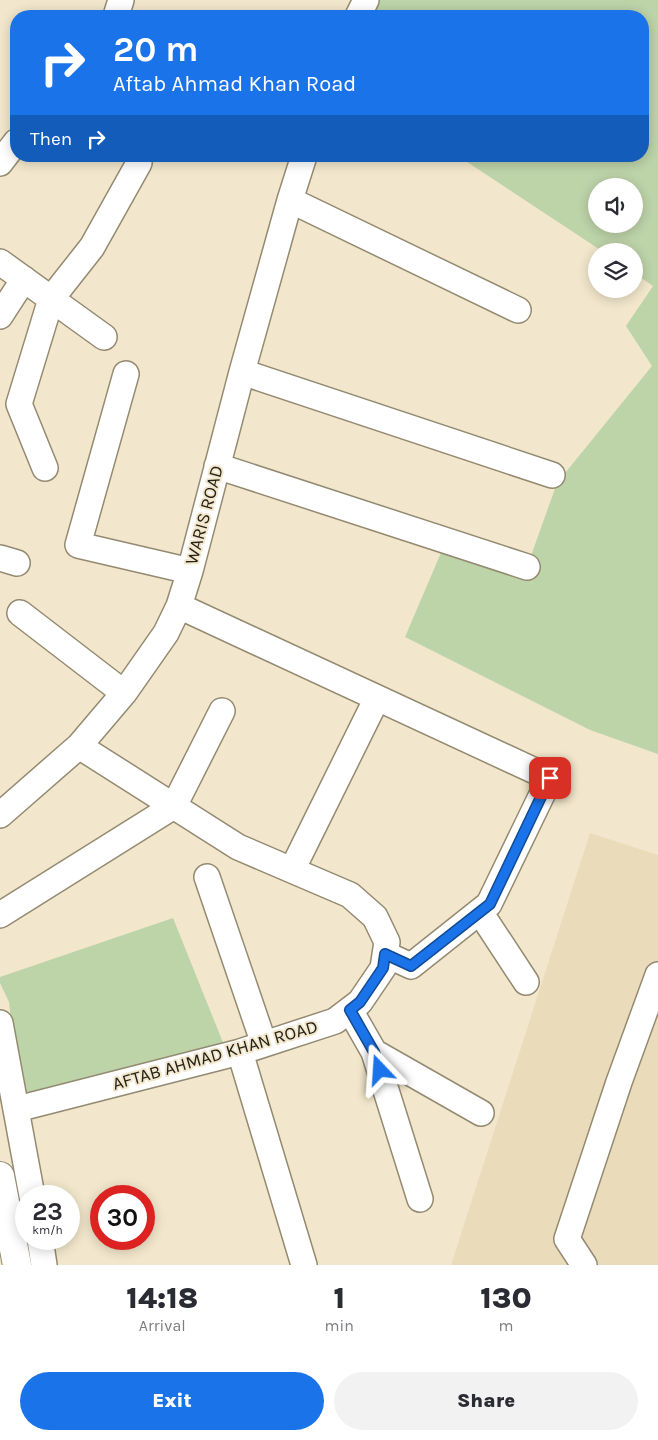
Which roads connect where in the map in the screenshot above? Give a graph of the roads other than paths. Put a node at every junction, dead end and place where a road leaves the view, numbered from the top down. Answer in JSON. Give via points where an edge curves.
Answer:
{"nodes":[{"id":1,"x":10,"y":150,"type":"edge"},
{"id":2,"x":302,"y":162,"type":"edge"},
{"id":3,"x":0,"y":163,"type":"edge"},
{"id":4,"x":139,"y":163,"type":"dead end"},
{"id":5,"x":290,"y":200,"type":"junction"},
{"id":6,"x":0,"y":262,"type":"edge"},
{"id":7,"x":24,"y":279,"type":"junction"},
{"id":8,"x":51,"y":299,"type":"junction"},
{"id":9,"x":518,"y":310,"type":"dead end"},
{"id":10,"x":0,"y":316,"type":"edge"},
{"id":11,"x":104,"y":337,"type":"dead end"},
{"id":12,"x":242,"y":372,"type":"junction"},
{"id":13,"x":126,"y":374,"type":"dead end"},
{"id":14,"x":218,"y":466,"type":"junction"},
{"id":15,"x":45,"y":468,"type":"dead end"},
{"id":16,"x":552,"y":475,"type":"dead end"},
{"id":17,"x":527,"y":567,"type":"dead end"},
{"id":18,"x":190,"y":571,"type":"junction"},
{"id":19,"x":179,"y":606,"type":"junction"},
{"id":20,"x":20,"y":613,"type":"dead end"},
{"id":21,"x":124,"y":693,"type":"junction"},
{"id":22,"x":377,"y":698,"type":"junction"},
{"id":23,"x":222,"y":711,"type":"dead end"},
{"id":24,"x":79,"y":746,"type":"junction"},
{"id":25,"x":174,"y":806,"type":"junction"},
{"id":26,"x":0,"y":815,"type":"edge"},
{"id":27,"x":292,"y":870,"type":"junction"},
{"id":28,"x":207,"y":877,"type":"dead end"},
{"id":29,"x":480,"y":912,"type":"junction"},
{"id":30,"x":0,"y":914,"type":"edge"},
{"id":31,"x":385,"y":954,"type":"junction"},
{"id":32,"x":658,"y":974,"type":"edge"},
{"id":33,"x":526,"y":982,"type":"dead end"},
{"id":34,"x":350,"y":1010,"type":"junction"},
{"id":35,"x":0,"y":1023,"type":"edge"},
{"id":36,"x":264,"y":1044,"type":"junction"},
{"id":37,"x":240,"y":1052,"type":"junction"},
{"id":38,"x":374,"y":1052,"type":"junction"},
{"id":39,"x":17,"y":1108,"type":"junction"},
{"id":40,"x":481,"y":1113,"type":"dead end"},
{"id":41,"x":0,"y":1176,"type":"edge"},
{"id":42,"x":30,"y":1185,"type":"edge"},
{"id":43,"x":420,"y":1199,"type":"dead end"},
{"id":44,"x":42,"y":1250,"type":"edge"},
{"id":45,"x":17,"y":1265,"type":"edge"},
{"id":46,"x":44,"y":1265,"type":"edge"},
{"id":47,"x":304,"y":1265,"type":"edge"},
{"id":48,"x":584,"y":1265,"type":"edge"}],
"edges":[{"from":1,"to":3,"type":"street"},
{"from":2,"to":5,"type":"street","name":"WARIS ROAD"},
{"from":4,"to":8,"type":"street","via":[[92,246]]},
{"from":5,"to":9,"type":"street"},
{"from":5,"to":12,"type":"street","name":"WARIS ROAD"},
{"from":6,"to":7,"type":"street"},
{"from":7,"to":8,"type":"street"},
{"from":7,"to":10,"type":"street"},
{"from":8,"to":11,"type":"street"},
{"from":8,"to":15,"type":"street","via":[[19,404]]},
{"from":12,"to":14,"type":"street","name":"WARIS ROAD"},
{"from":12,"to":16,"type":"street"},
{"from":13,"to":18,"type":"street","via":[[78,545]]},
{"from":14,"to":17,"type":"street"},
{"from":14,"to":18,"type":"street","name":"WARIS ROAD"},
{"from":18,"to":19,"type":"street","name":"WARIS ROAD"},
{"from":19,"to":21,"type":"street","name":"WARIS ROAD","via":[[166,633]]},
{"from":19,"to":22,"type":"street"},
{"from":20,"to":21,"type":"street"},
{"from":21,"to":24,"type":"street","name":"WARIS ROAD"},
{"from":22,"to":27,"type":"street"},
{"from":22,"to":29,"type":"street","via":[[550,778],[490,904]]},
{"from":23,"to":25,"type":"street"},
{"from":24,"to":25,"type":"street","name":"AFTAB AHMAD KHAN ROAD"},
{"from":24,"to":26,"type":"street","name":"WARIS ROAD"},
{"from":25,"to":27,"type":"street","name":"AFTAB AHMAD KHAN ROAD","via":[[238,847]]},
{"from":25,"to":30,"type":"street"},
{"from":27,"to":31,"type":"street","name":"AFTAB AHMAD KHAN ROAD","via":[[350,895],[375,917],[387,942]]},
{"from":28,"to":36,"type":"street"},
{"from":29,"to":31,"type":"street","via":[[411,966]]},
{"from":29,"to":33,"type":"street"},
{"from":31,"to":34,"type":"street","name":"AFTAB AHMAD KHAN ROAD","via":[[383,968],[360,1002]]},
{"from":32,"to":48,"type":"street","via":[[566,1239]]},
{"from":34,"to":36,"type":"street","name":"AFTAB AHMAD KHAN ROAD","via":[[335,1021]]},
{"from":34,"to":38,"type":"street"},
{"from":35,"to":39,"type":"street"},
{"from":36,"to":37,"type":"street","name":"AFTAB AHMAD KHAN ROAD"},
{"from":37,"to":39,"type":"street","name":"AFTAB AHMAD KHAN ROAD"},
{"from":37,"to":47,"type":"street"},
{"from":38,"to":40,"type":"street"},
{"from":38,"to":43,"type":"street"},
{"from":39,"to":42,"type":"street"},
{"from":41,"to":45,"type":"main road"},
{"from":44,"to":46,"type":"street"}]}
